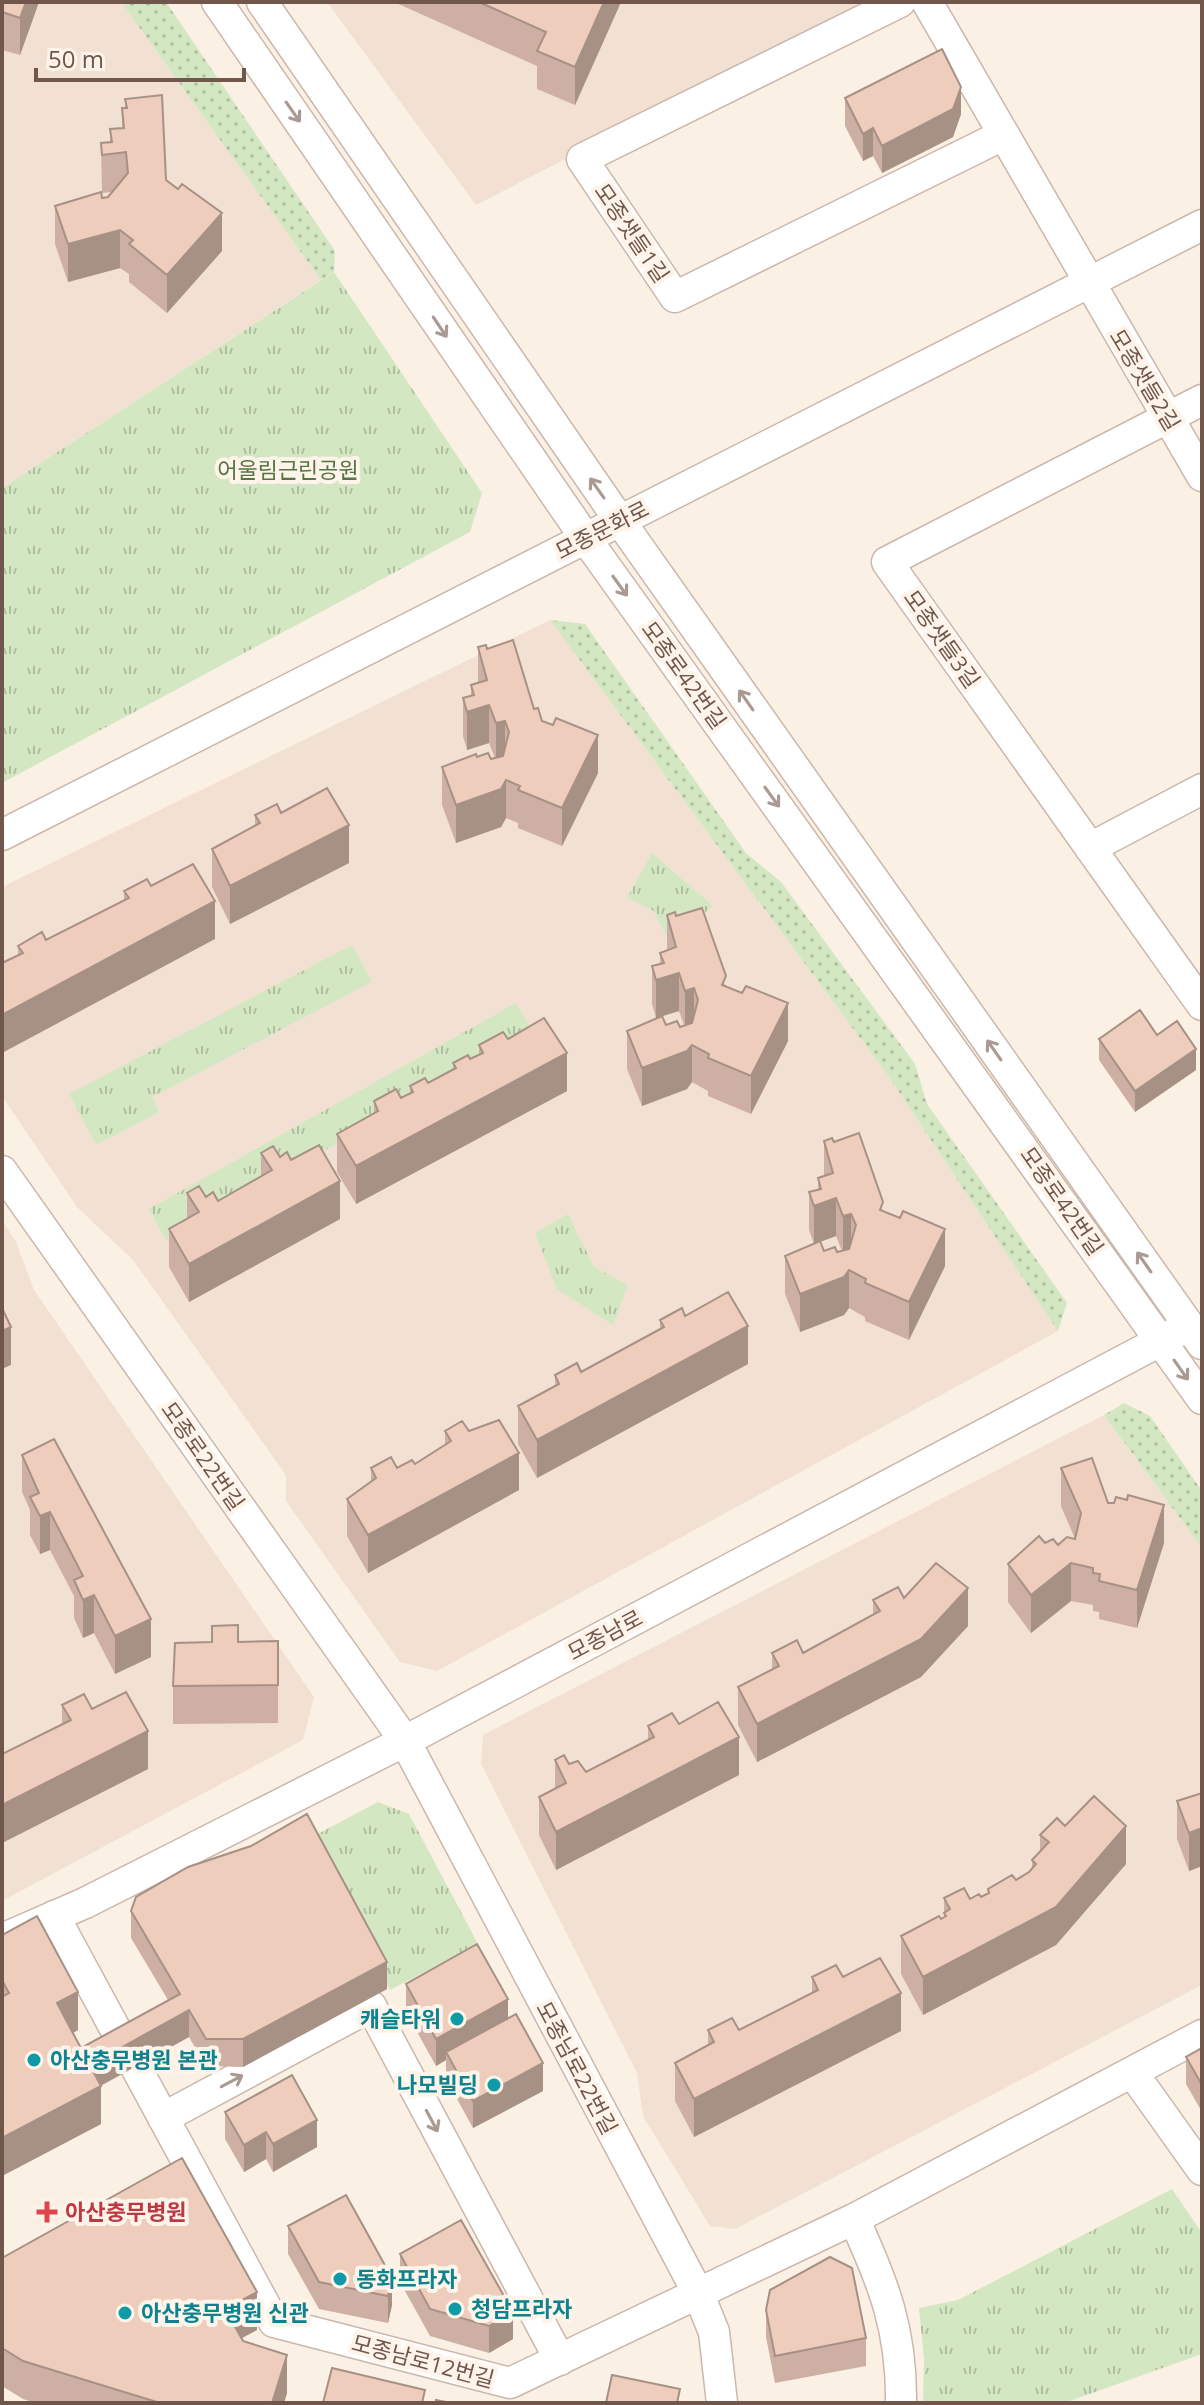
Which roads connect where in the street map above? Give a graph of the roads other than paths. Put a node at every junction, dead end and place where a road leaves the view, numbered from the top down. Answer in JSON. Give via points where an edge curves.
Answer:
{"nodes":[{"id":1,"x":217,"y":2,"type":"edge"},
{"id":2,"x":262,"y":2,"type":"edge"},
{"id":3,"x":900,"y":2,"type":"edge"},
{"id":4,"x":927,"y":2,"type":"edge"},
{"id":5,"x":1003,"y":135,"type":"junction"},
{"id":6,"x":1202,"y":225,"type":"edge"},
{"id":7,"x":1088,"y":283,"type":"junction"},
{"id":8,"x":1202,"y":400,"type":"edge"},
{"id":9,"x":1168,"y":418,"type":"junction"},
{"id":10,"x":1202,"y":476,"type":"edge"},
{"id":11,"x":620,"y":521,"type":"junction"},
{"id":12,"x":586,"y":539,"type":"junction"},
{"id":13,"x":1202,"y":789,"type":"edge"},
{"id":14,"x":2,"y":835,"type":"edge"},
{"id":15,"x":1090,"y":848,"type":"junction"},
{"id":16,"x":1202,"y":1005,"type":"edge"},
{"id":17,"x":2,"y":1171,"type":"edge"},
{"id":18,"x":1198,"y":1329,"type":"edge"},
{"id":19,"x":1161,"y":1341,"type":"junction"},
{"id":20,"x":1202,"y":1399,"type":"edge"},
{"id":21,"x":405,"y":1741,"type":"junction"},
{"id":22,"x":54,"y":1916,"type":"junction"},
{"id":23,"x":2,"y":1939,"type":"edge"},
{"id":24,"x":1202,"y":2035,"type":"edge"},
{"id":25,"x":1132,"y":2072,"type":"junction"},
{"id":26,"x":163,"y":2118,"type":"junction"},
{"id":27,"x":1202,"y":2170,"type":"edge"},
{"id":28,"x":854,"y":2219,"type":"junction"},
{"id":29,"x":699,"y":2295,"type":"junction"},
{"id":30,"x":560,"y":2360,"type":"junction"},
{"id":31,"x":722,"y":2403,"type":"edge"},
{"id":32,"x":901,"y":2403,"type":"edge"}],
"edges":[{"from":1,"to":12,"type":"street","name":"모종로42번길","one_way":true},
{"from":11,"to":2,"type":"street","name":"모종로42번길","one_way":true},
{"from":3,"to":5,"type":"street","name":"모종샛들1길","via":[[582,159],[675,297]]},
{"from":4,"to":5,"type":"street"},
{"from":5,"to":7,"type":"street"},
{"from":6,"to":7,"type":"street","name":"모종문화로"},
{"from":7,"to":9,"type":"street","name":"모종샛들2길"},
{"from":7,"to":11,"type":"street","name":"모종문화로"},
{"from":8,"to":9,"type":"street","name":"모종샛들3길"},
{"from":9,"to":10,"type":"street","name":"모종샛들2길"},
{"from":9,"to":15,"type":"street","name":"모종샛들3길","via":[[887,562]]},
{"from":11,"to":12,"type":"street","name":"모종문화로"},
{"from":18,"to":11,"type":"street","name":"모종로42번길","one_way":true},
{"from":12,"to":14,"type":"street","name":"모종문화로"},
{"from":12,"to":19,"type":"street","name":"모종로42번길","one_way":true},
{"from":13,"to":15,"type":"street"},
{"from":15,"to":16,"type":"street","name":"모종샛들3길"},
{"from":17,"to":21,"type":"street","name":"모종로22번길"},
{"from":18,"to":19,"type":"street","name":"모종남로"},
{"from":19,"to":20,"type":"street","name":"모종로42번길","one_way":true},
{"from":19,"to":21,"type":"street","name":"모종남로"},
{"from":21,"to":22,"type":"street","name":"모종남로"},
{"from":21,"to":29,"type":"street","name":"모종남로22번길"},
{"from":22,"to":23,"type":"street","name":"모종남로"},
{"from":22,"to":26,"type":"street","name":"모종남로12번길"},
{"from":24,"to":25,"type":"street","name":"모종남로12번길"},
{"from":25,"to":27,"type":"street"},
{"from":25,"to":28,"type":"street","name":"모종남로12번길"},
{"from":26,"to":30,"type":"street","name":"모종남로12번길","via":[[274,2322],[510,2383]]},
{"from":26,"to":30,"type":"street","one_way":true,"via":[[371,2006]]},
{"from":28,"to":29,"type":"street","name":"모종남로12번길"},
{"from":28,"to":32,"type":"street","via":[[894,2318]]},
{"from":29,"to":30,"type":"street","name":"모종남로12번길"},
{"from":29,"to":31,"type":"street","name":"모종남로22번길","via":[[714,2332]]}]}
